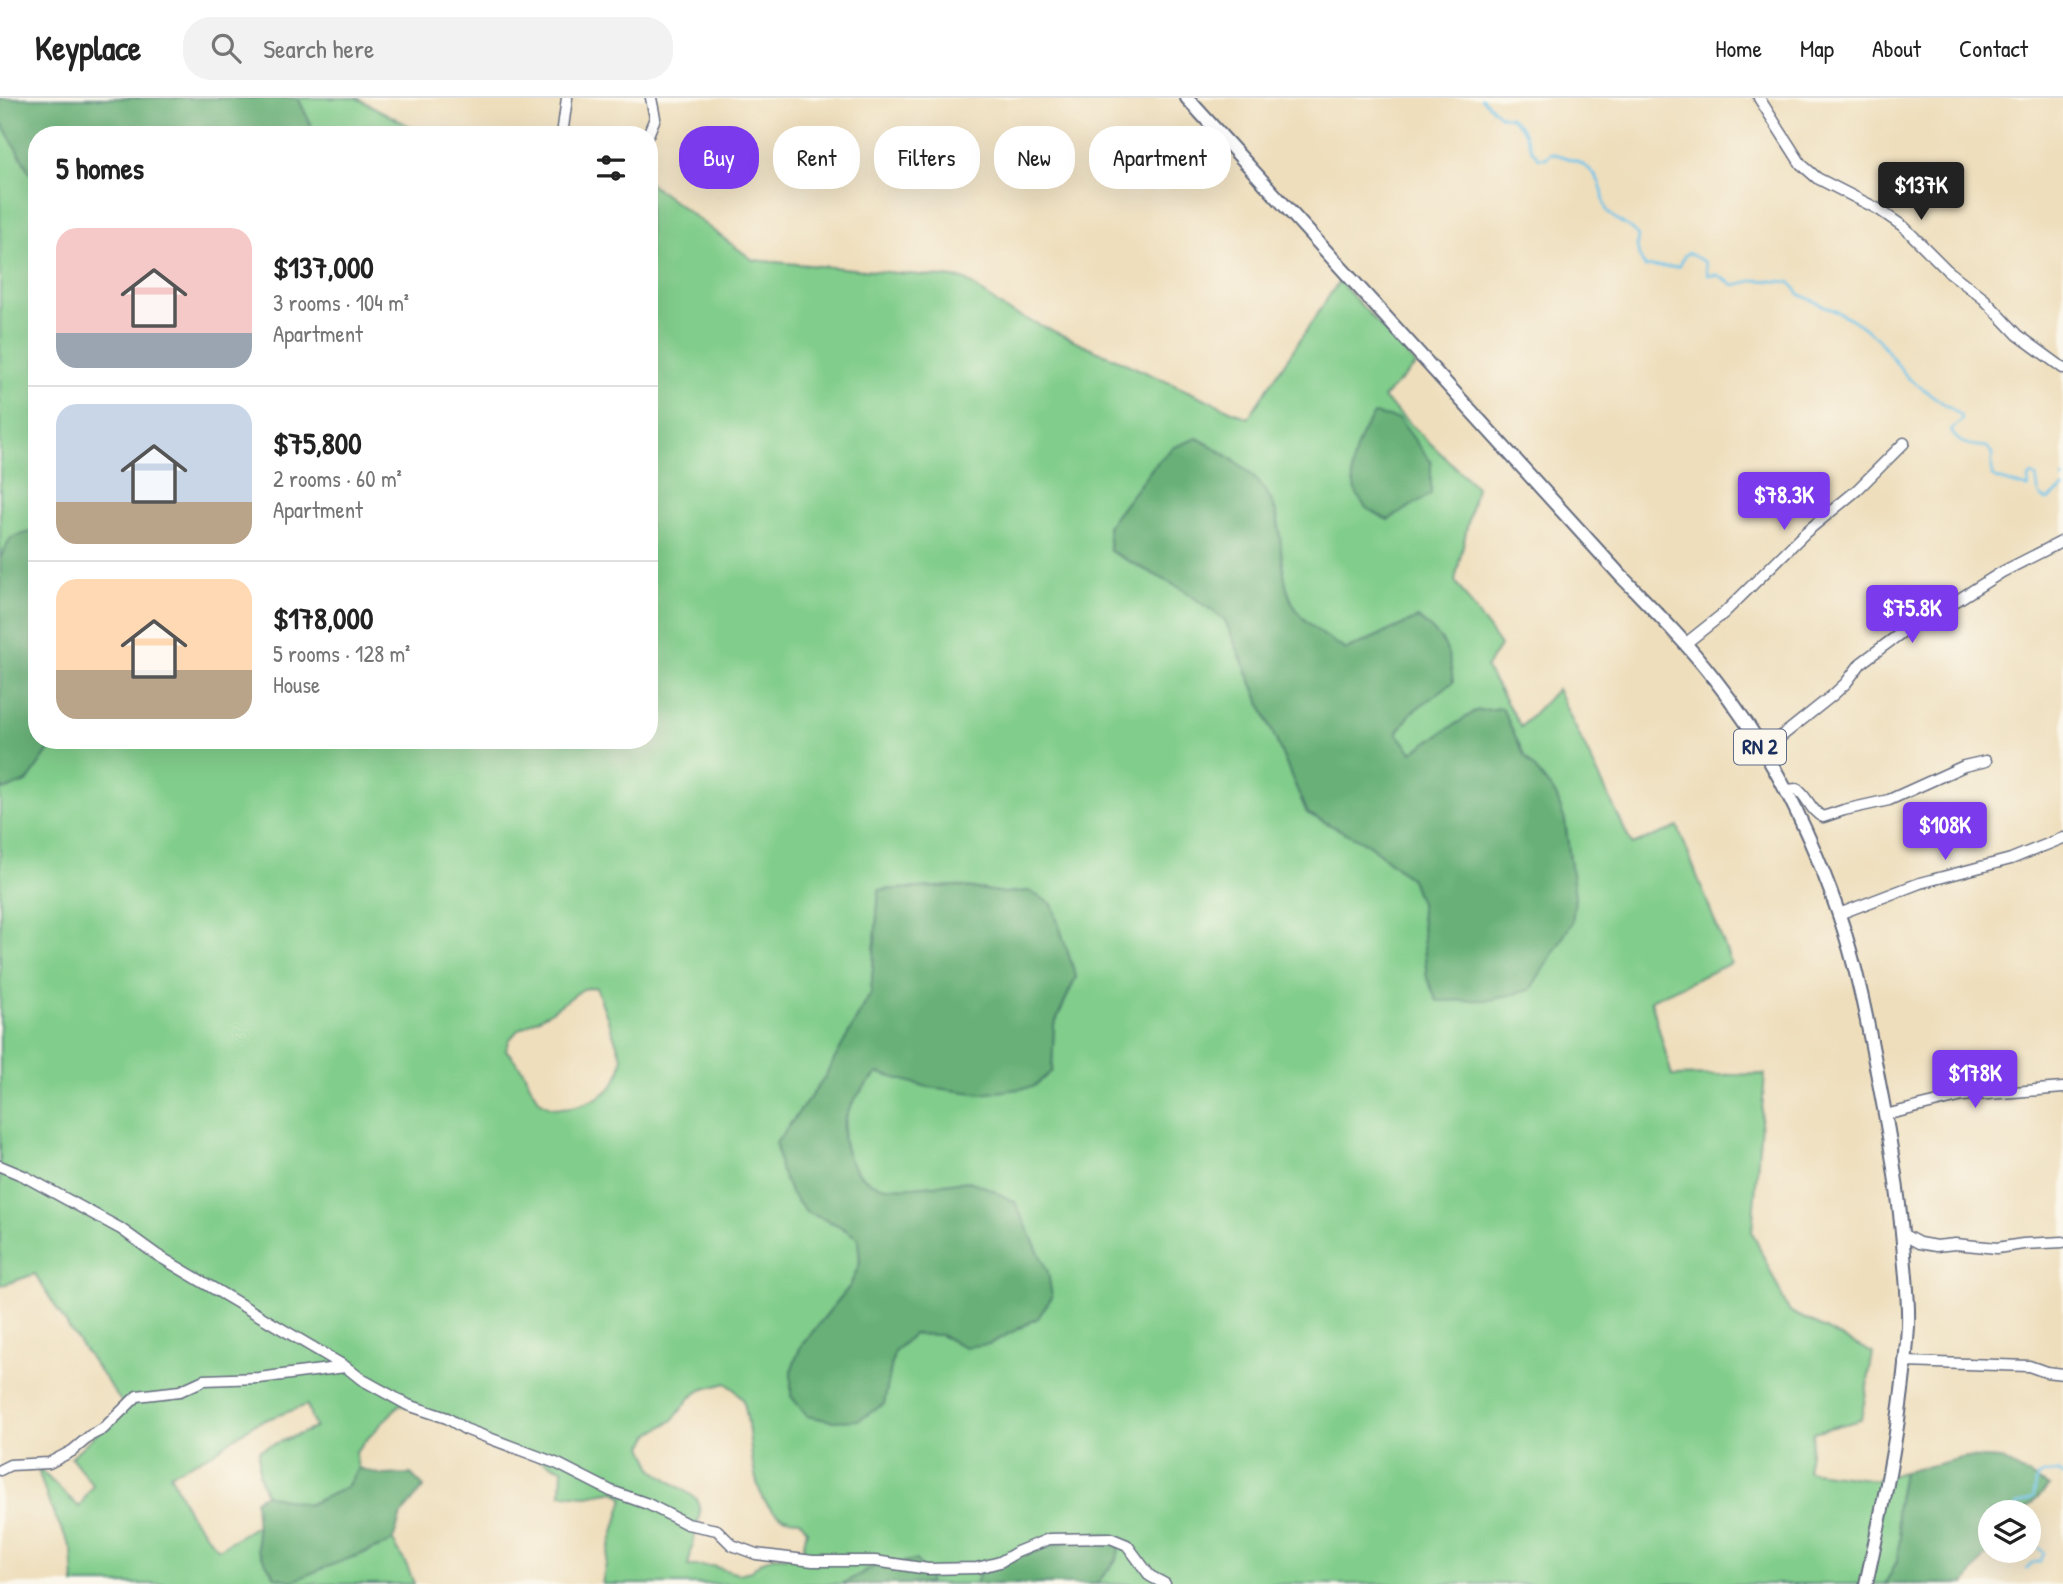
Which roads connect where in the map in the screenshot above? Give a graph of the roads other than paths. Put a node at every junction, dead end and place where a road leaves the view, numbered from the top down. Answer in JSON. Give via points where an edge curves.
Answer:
{"nodes":[{"id":1,"x":567,"y":98,"type":"edge"},
{"id":2,"x":650,"y":98,"type":"edge"},
{"id":3,"x":1187,"y":98,"type":"edge"},
{"id":4,"x":1759,"y":98,"type":"edge"},
{"id":5,"x":563,"y":126,"type":"edge"},
{"id":6,"x":652,"y":126,"type":"edge"},
{"id":7,"x":2063,"y":368,"type":"edge"},
{"id":8,"x":1904,"y":443,"type":"dead end"},
{"id":9,"x":2063,"y":541,"type":"edge"},
{"id":10,"x":1685,"y":644,"type":"junction"},
{"id":11,"x":1763,"y":751,"type":"junction"},
{"id":12,"x":1986,"y":761,"type":"dead end"},
{"id":13,"x":1786,"y":790,"type":"junction"},
{"id":14,"x":2063,"y":838,"type":"edge"},
{"id":15,"x":1839,"y":914,"type":"junction"},
{"id":16,"x":2063,"y":1088,"type":"edge"},
{"id":17,"x":1885,"y":1115,"type":"junction"},
{"id":18,"x":0,"y":1166,"type":"edge"},
{"id":19,"x":1902,"y":1234,"type":"junction"},
{"id":20,"x":2063,"y":1242,"type":"edge"},
{"id":21,"x":1905,"y":1362,"type":"junction"},
{"id":22,"x":346,"y":1367,"type":"junction"},
{"id":23,"x":2063,"y":1374,"type":"edge"},
{"id":24,"x":0,"y":1470,"type":"edge"},
{"id":25,"x":1165,"y":1584,"type":"edge"},
{"id":26,"x":1866,"y":1584,"type":"edge"}],
"edges":[{"from":1,"to":5,"type":"street"},
{"from":2,"to":6,"type":"street","via":[[655,118]]},
{"from":3,"to":10,"type":"main road","number":"RN 2"},
{"from":4,"to":7,"type":"street","via":[[1801,164],[1817,178],[1904,227],[2018,335]]},
{"from":8,"to":10,"type":"street","via":[[1724,613]]},
{"from":9,"to":11,"type":"street","via":[[1929,612],[1861,663],[1833,695]]},
{"from":10,"to":11,"type":"main road","number":"RN 2"},
{"from":11,"to":13,"type":"main road","number":"RN 2"},
{"from":12,"to":13,"type":"street","via":[[1964,766],[1889,800],[1823,817],[1797,789]]},
{"from":13,"to":15,"type":"main road","number":"RN 2"},
{"from":14,"to":15,"type":"street"},
{"from":15,"to":17,"type":"main road","number":"RN 2"},
{"from":16,"to":17,"type":"street","via":[[1963,1096]]},
{"from":17,"to":19,"type":"main road","number":"RN 2"},
{"from":18,"to":22,"type":"street","via":[[110,1223]]},
{"from":19,"to":20,"type":"street","via":[[1936,1246],[1997,1248]]},
{"from":19,"to":21,"type":"main road","number":"RN 2","via":[[1908,1297]]},
{"from":21,"to":23,"type":"street","via":[[2029,1366]]},
{"from":21,"to":26,"type":"main road","number":"RN 2","via":[[1898,1425]]},
{"from":22,"to":24,"type":"street","via":[[204,1380],[180,1391],[137,1396],[72,1451],[49,1463],[10,1465]]},
{"from":22,"to":25,"type":"street","via":[[408,1405],[558,1464],[687,1524],[716,1530],[732,1545],[757,1554],[928,1569],[977,1568],[1049,1539],[1110,1538],[1127,1545],[1150,1576]]}]}
